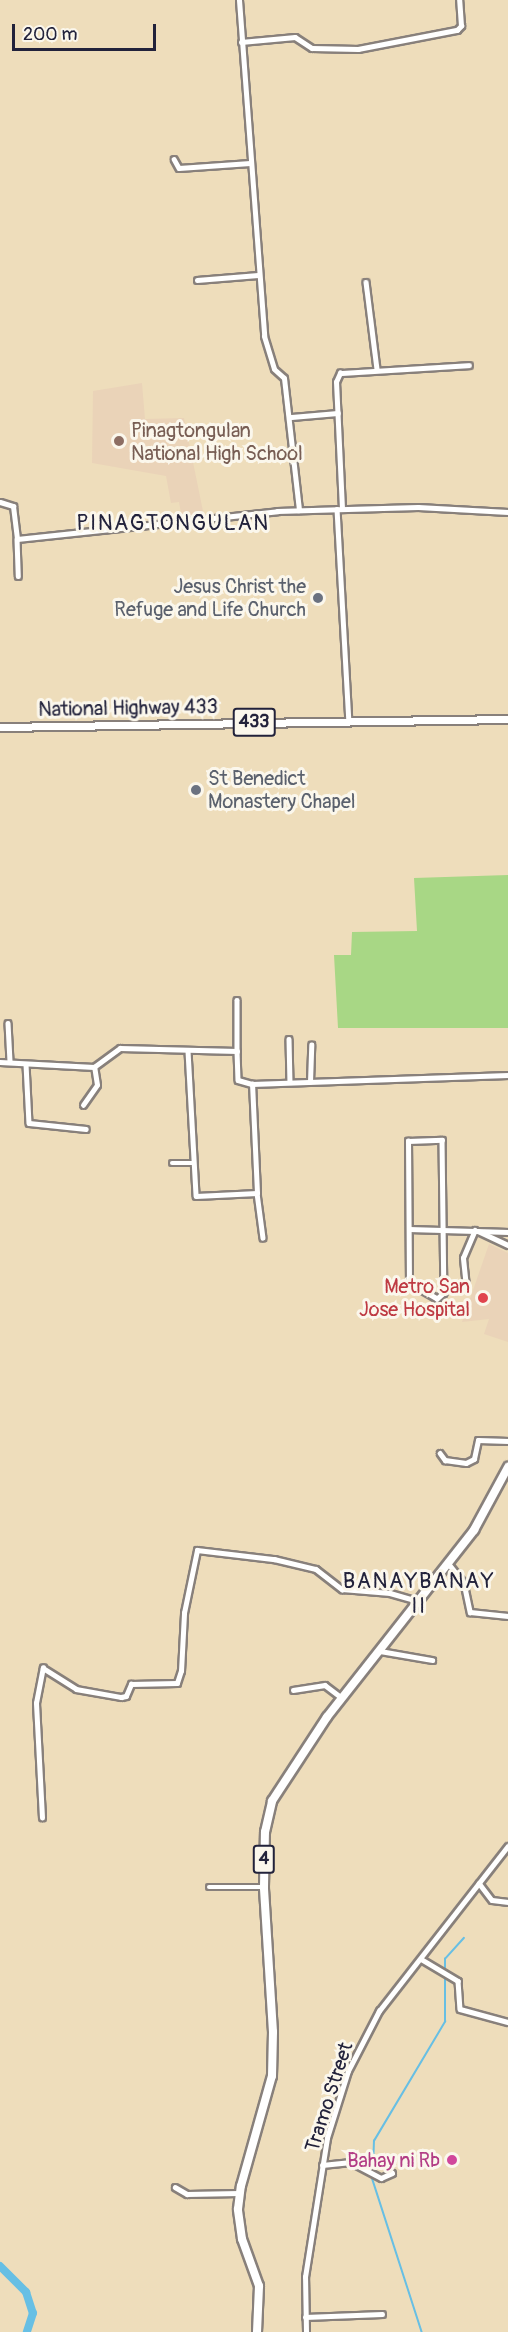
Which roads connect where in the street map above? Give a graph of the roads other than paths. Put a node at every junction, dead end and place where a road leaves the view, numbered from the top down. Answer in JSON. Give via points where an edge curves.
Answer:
{"nodes":[{"id":1,"x":239,"y":0,"type":"edge"},
{"id":2,"x":459,"y":0,"type":"edge"},
{"id":3,"x":241,"y":42,"type":"junction"},
{"id":4,"x":174,"y":159,"type":"dead end"},
{"id":5,"x":250,"y":164,"type":"junction"},
{"id":6,"x":258,"y":275,"type":"junction"},
{"id":7,"x":197,"y":280,"type":"dead end"},
{"id":8,"x":366,"y":282,"type":"dead end"},
{"id":9,"x":469,"y":365,"type":"dead end"},
{"id":10,"x":377,"y":369,"type":"junction"},
{"id":11,"x":338,"y":413,"type":"junction"},
{"id":12,"x":291,"y":417,"type":"junction"},
{"id":13,"x":0,"y":502,"type":"edge"},
{"id":14,"x":340,"y":509,"type":"junction"},
{"id":15,"x":299,"y":510,"type":"junction"},
{"id":16,"x":508,"y":512,"type":"edge"},
{"id":17,"x":17,"y":539,"type":"junction"},
{"id":18,"x":18,"y":576,"type":"dead end"},
{"id":19,"x":508,"y":719,"type":"edge"},
{"id":20,"x":349,"y":721,"type":"junction"},
{"id":21,"x":0,"y":727,"type":"edge"},
{"id":22,"x":237,"y":1000,"type":"dead end"},
{"id":23,"x":8,"y":1023,"type":"dead end"},
{"id":24,"x":288,"y":1039,"type":"dead end"},
{"id":25,"x":310,"y":1045,"type":"dead end"},
{"id":26,"x":188,"y":1051,"type":"junction"},
{"id":27,"x":237,"y":1051,"type":"junction"},
{"id":28,"x":0,"y":1062,"type":"edge"},
{"id":29,"x":10,"y":1062,"type":"junction"},
{"id":30,"x":26,"y":1064,"type":"junction"},
{"id":31,"x":94,"y":1067,"type":"junction"},
{"id":32,"x":508,"y":1075,"type":"edge"},
{"id":33,"x":290,"y":1082,"type":"junction"},
{"id":34,"x":310,"y":1082,"type":"junction"},
{"id":35,"x":252,"y":1084,"type":"junction"},
{"id":36,"x":83,"y":1105,"type":"dead end"},
{"id":37,"x":86,"y":1129,"type":"dead end"},
{"id":38,"x":171,"y":1163,"type":"dead end"},
{"id":39,"x":194,"y":1163,"type":"junction"},
{"id":40,"x":257,"y":1193,"type":"junction"},
{"id":41,"x":444,"y":1228,"type":"junction"},
{"id":42,"x":409,"y":1229,"type":"junction"},
{"id":43,"x":476,"y":1230,"type":"junction"},
{"id":44,"x":508,"y":1232,"type":"edge"},
{"id":45,"x":263,"y":1238,"type":"dead end"},
{"id":46,"x":508,"y":1245,"type":"edge"},
{"id":47,"x":466,"y":1287,"type":"dead end"},
{"id":48,"x":508,"y":1441,"type":"edge"},
{"id":49,"x":440,"y":1453,"type":"dead end"},
{"id":50,"x":508,"y":1467,"type":"edge"},
{"id":51,"x":448,"y":1563,"type":"junction"},
{"id":52,"x":418,"y":1601,"type":"junction"},
{"id":53,"x":508,"y":1616,"type":"edge"},
{"id":54,"x":380,"y":1651,"type":"junction"},
{"id":55,"x":432,"y":1660,"type":"dead end"},
{"id":56,"x":293,"y":1690,"type":"dead end"},
{"id":57,"x":342,"y":1698,"type":"junction"},
{"id":58,"x":42,"y":1818,"type":"dead end"},
{"id":59,"x":508,"y":1846,"type":"edge"},
{"id":60,"x":479,"y":1883,"type":"junction"},
{"id":61,"x":209,"y":1887,"type":"dead end"},
{"id":62,"x":264,"y":1887,"type":"junction"},
{"id":63,"x":508,"y":1902,"type":"edge"},
{"id":64,"x":421,"y":1959,"type":"junction"},
{"id":65,"x":508,"y":2022,"type":"edge"},
{"id":66,"x":322,"y":2165,"type":"junction"},
{"id":67,"x":392,"y":2173,"type":"dead end"},
{"id":68,"x":175,"y":2187,"type":"dead end"},
{"id":69,"x":239,"y":2193,"type":"junction"},
{"id":70,"x":382,"y":2314,"type":"dead end"},
{"id":71,"x":305,"y":2317,"type":"junction"},
{"id":72,"x":256,"y":2332,"type":"edge"},
{"id":73,"x":306,"y":2332,"type":"edge"}],
"edges":[{"from":1,"to":3,"type":"street"},
{"from":2,"to":3,"type":"street","via":[[461,26],[457,30],[358,49],[312,48],[295,37]]},
{"from":3,"to":5,"type":"street"},
{"from":4,"to":5,"type":"street","via":[[179,168]]},
{"from":5,"to":6,"type":"street"},
{"from":6,"to":7,"type":"street"},
{"from":6,"to":12,"type":"street","via":[[268,355],[274,369],[284,378]]},
{"from":8,"to":10,"type":"street"},
{"from":9,"to":10,"type":"street"},
{"from":10,"to":11,"type":"street","via":[[340,373],[336,382]]},
{"from":11,"to":12,"type":"street"},
{"from":11,"to":14,"type":"street"},
{"from":12,"to":15,"type":"street"},
{"from":13,"to":17,"type":"street","via":[[13,506]]},
{"from":14,"to":15,"type":"street"},
{"from":14,"to":16,"type":"street","via":[[443,507]]},
{"from":14,"to":20,"type":"street"},
{"from":15,"to":17,"type":"street"},
{"from":17,"to":18,"type":"street"},
{"from":19,"to":20,"type":"main road","name":"National Highway 433","number":"433"},
{"from":20,"to":21,"type":"main road","name":"National Highway 433","number":"433"},
{"from":22,"to":27,"type":"street"},
{"from":23,"to":29,"type":"street"},
{"from":24,"to":33,"type":"street"},
{"from":25,"to":34,"type":"street"},
{"from":26,"to":27,"type":"street"},
{"from":26,"to":31,"type":"street","via":[[120,1048]]},
{"from":26,"to":39,"type":"street"},
{"from":27,"to":35,"type":"street","via":[[238,1080]]},
{"from":28,"to":29,"type":"street"},
{"from":29,"to":30,"type":"street"},
{"from":30,"to":31,"type":"street"},
{"from":30,"to":37,"type":"street","via":[[29,1123]]},
{"from":31,"to":36,"type":"street","via":[[98,1085]]},
{"from":32,"to":34,"type":"street"},
{"from":33,"to":34,"type":"street"},
{"from":33,"to":35,"type":"street"},
{"from":35,"to":40,"type":"street"},
{"from":38,"to":39,"type":"street"},
{"from":39,"to":40,"type":"street","via":[[196,1196]]},
{"from":40,"to":45,"type":"street"},
{"from":41,"to":42,"type":"street"},
{"from":41,"to":42,"type":"street","via":[[444,1293],[437,1299],[410,1285]]},
{"from":41,"to":42,"type":"street","via":[[442,1140],[408,1141]]},
{"from":41,"to":43,"type":"street"},
{"from":43,"to":44,"type":"street"},
{"from":43,"to":46,"type":"street"},
{"from":43,"to":47,"type":"street","via":[[464,1258]]},
{"from":48,"to":49,"type":"street","via":[[478,1440],[474,1459],[466,1463],[445,1460]]},
{"from":50,"to":51,"type":"highway","number":"4","via":[[493,1500]]},
{"from":51,"to":52,"type":"highway","number":"4"},
{"from":51,"to":53,"type":"street","via":[[464,1583],[470,1612]]},
{"from":52,"to":54,"type":"highway","number":"4"},
{"from":52,"to":58,"type":"street","via":[[390,1593],[342,1589],[312,1567],[197,1550],[184,1613],[177,1683],[131,1684],[126,1696],[121,1697],[76,1689],[44,1668],[36,1703]]},
{"from":54,"to":55,"type":"street"},
{"from":54,"to":57,"type":"highway","number":"4"},
{"from":56,"to":57,"type":"street","via":[[325,1686]]},
{"from":57,"to":62,"type":"highway","number":"4","via":[[272,1801],[265,1832]]},
{"from":59,"to":60,"type":"street","name":"Tramo Street"},
{"from":60,"to":63,"type":"street","via":[[492,1900]]},
{"from":60,"to":64,"type":"street","name":"Tramo Street"},
{"from":61,"to":62,"type":"street"},
{"from":62,"to":69,"type":"highway","number":"4","via":[[272,2076]]},
{"from":64,"to":65,"type":"street","via":[[458,1981],[460,2009]]},
{"from":64,"to":66,"type":"street","name":"Tramo Street","via":[[365,2035],[348,2071]]},
{"from":66,"to":67,"type":"street","via":[[351,2162],[381,2178]]},
{"from":66,"to":71,"type":"street","name":"Tramo Street","via":[[305,2277]]},
{"from":68,"to":69,"type":"street","via":[[187,2194]]},
{"from":69,"to":72,"type":"highway","number":"4","via":[[240,2228],[259,2286]]},
{"from":70,"to":71,"type":"street"},
{"from":71,"to":73,"type":"street","name":"Tramo Street"}]}
